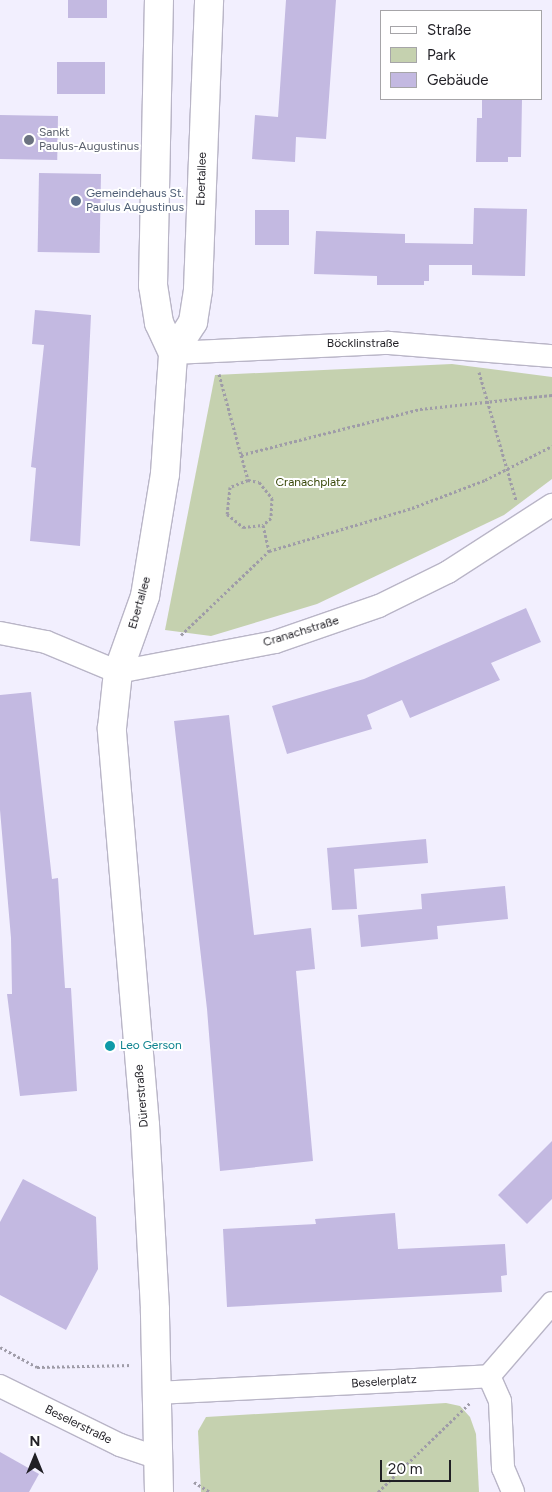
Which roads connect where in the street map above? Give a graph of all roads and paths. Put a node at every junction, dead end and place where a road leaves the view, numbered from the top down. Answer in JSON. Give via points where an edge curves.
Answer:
{"nodes":[{"id":1,"x":160,"y":0,"type":"edge"},
{"id":2,"x":209,"y":0,"type":"edge"},
{"id":3,"x":472,"y":347,"type":"junction"},
{"id":4,"x":173,"y":353,"type":"junction"},
{"id":5,"x":552,"y":356,"type":"edge"},
{"id":6,"x":217,"y":365,"type":"dead end"},
{"id":7,"x":552,"y":395,"type":"edge"},
{"id":8,"x":486,"y":400,"type":"junction"},
{"id":9,"x":552,"y":446,"type":"edge"},
{"id":10,"x":241,"y":455,"type":"junction"},
{"id":11,"x":507,"y":470,"type":"junction"},
{"id":12,"x":248,"y":480,"type":"junction"},
{"id":13,"x":552,"y":505,"type":"edge"},
{"id":14,"x":264,"y":525,"type":"junction"},
{"id":15,"x":524,"y":527,"type":"junction"},
{"id":16,"x":269,"y":551,"type":"junction"},
{"id":17,"x":0,"y":633,"type":"edge"},
{"id":18,"x":178,"y":638,"type":"dead end"},
{"id":19,"x":118,"y":672,"type":"junction"},
{"id":20,"x":552,"y":1303,"type":"edge"},
{"id":21,"x":0,"y":1347,"type":"edge"},
{"id":22,"x":135,"y":1365,"type":"dead end"},
{"id":23,"x":489,"y":1376,"type":"junction"},
{"id":24,"x":0,"y":1386,"type":"edge"},
{"id":25,"x":157,"y":1393,"type":"junction"},
{"id":26,"x":471,"y":1402,"type":"dead end"},
{"id":27,"x":158,"y":1458,"type":"junction"},
{"id":28,"x":194,"y":1482,"type":"dead end"},
{"id":29,"x":158,"y":1492,"type":"edge"},
{"id":30,"x":210,"y":1492,"type":"edge"},
{"id":31,"x":378,"y":1492,"type":"edge"},
{"id":32,"x":513,"y":1492,"type":"edge"}],
"edges":[{"from":1,"to":4,"type":"main road","name":"Ebertallee","via":[[153,285],[159,322]]},
{"from":2,"to":4,"type":"main road","name":"Ebertallee","via":[[198,289],[193,322]]},
{"from":3,"to":4,"type":"street","name":"Böcklinstraße","via":[[332,344]]},
{"from":3,"to":5,"type":"street","name":"Böcklinstraße"},
{"from":3,"to":8,"type":"path"},
{"from":4,"to":19,"type":"main road","name":"Ebertallee","via":[[166,474],[145,596]]},
{"from":6,"to":10,"type":"path"},
{"from":7,"to":8,"type":"path"},
{"from":8,"to":10,"type":"path","via":[[346,426]]},
{"from":8,"to":11,"type":"path"},
{"from":9,"to":11,"type":"path"},
{"from":10,"to":12,"type":"path"},
{"from":11,"to":15,"type":"path"},
{"from":11,"to":16,"type":"path","via":[[412,508]]},
{"from":12,"to":14,"type":"path","via":[[259,482],[272,498],[271,518]]},
{"from":12,"to":14,"type":"path","via":[[230,487],[227,514],[243,527]]},
{"from":13,"to":15,"type":"street","name":"Cranachstraße"},
{"from":14,"to":16,"type":"path"},
{"from":15,"to":19,"type":"street","name":"Cranachstraße","via":[[379,606],[275,642]]},
{"from":16,"to":18,"type":"path"},
{"from":17,"to":19,"type":"street","via":[[46,642]]},
{"from":19,"to":25,"type":"main road","name":"Dürerstraße","via":[[112,728],[145,1125]]},
{"from":20,"to":23,"type":"street"},
{"from":21,"to":22,"type":"path","via":[[37,1367]]},
{"from":23,"to":25,"type":"street","name":"Beselerplatz"},
{"from":23,"to":32,"type":"street","via":[[500,1401],[503,1468]]},
{"from":24,"to":27,"type":"street","name":"Beselerstraße","via":[[120,1445]]},
{"from":25,"to":27,"type":"main road","name":"Dürerstraße"},
{"from":26,"to":31,"type":"path"},
{"from":27,"to":29,"type":"main road","name":"Dürerstraße"},
{"from":28,"to":30,"type":"path"}]}
